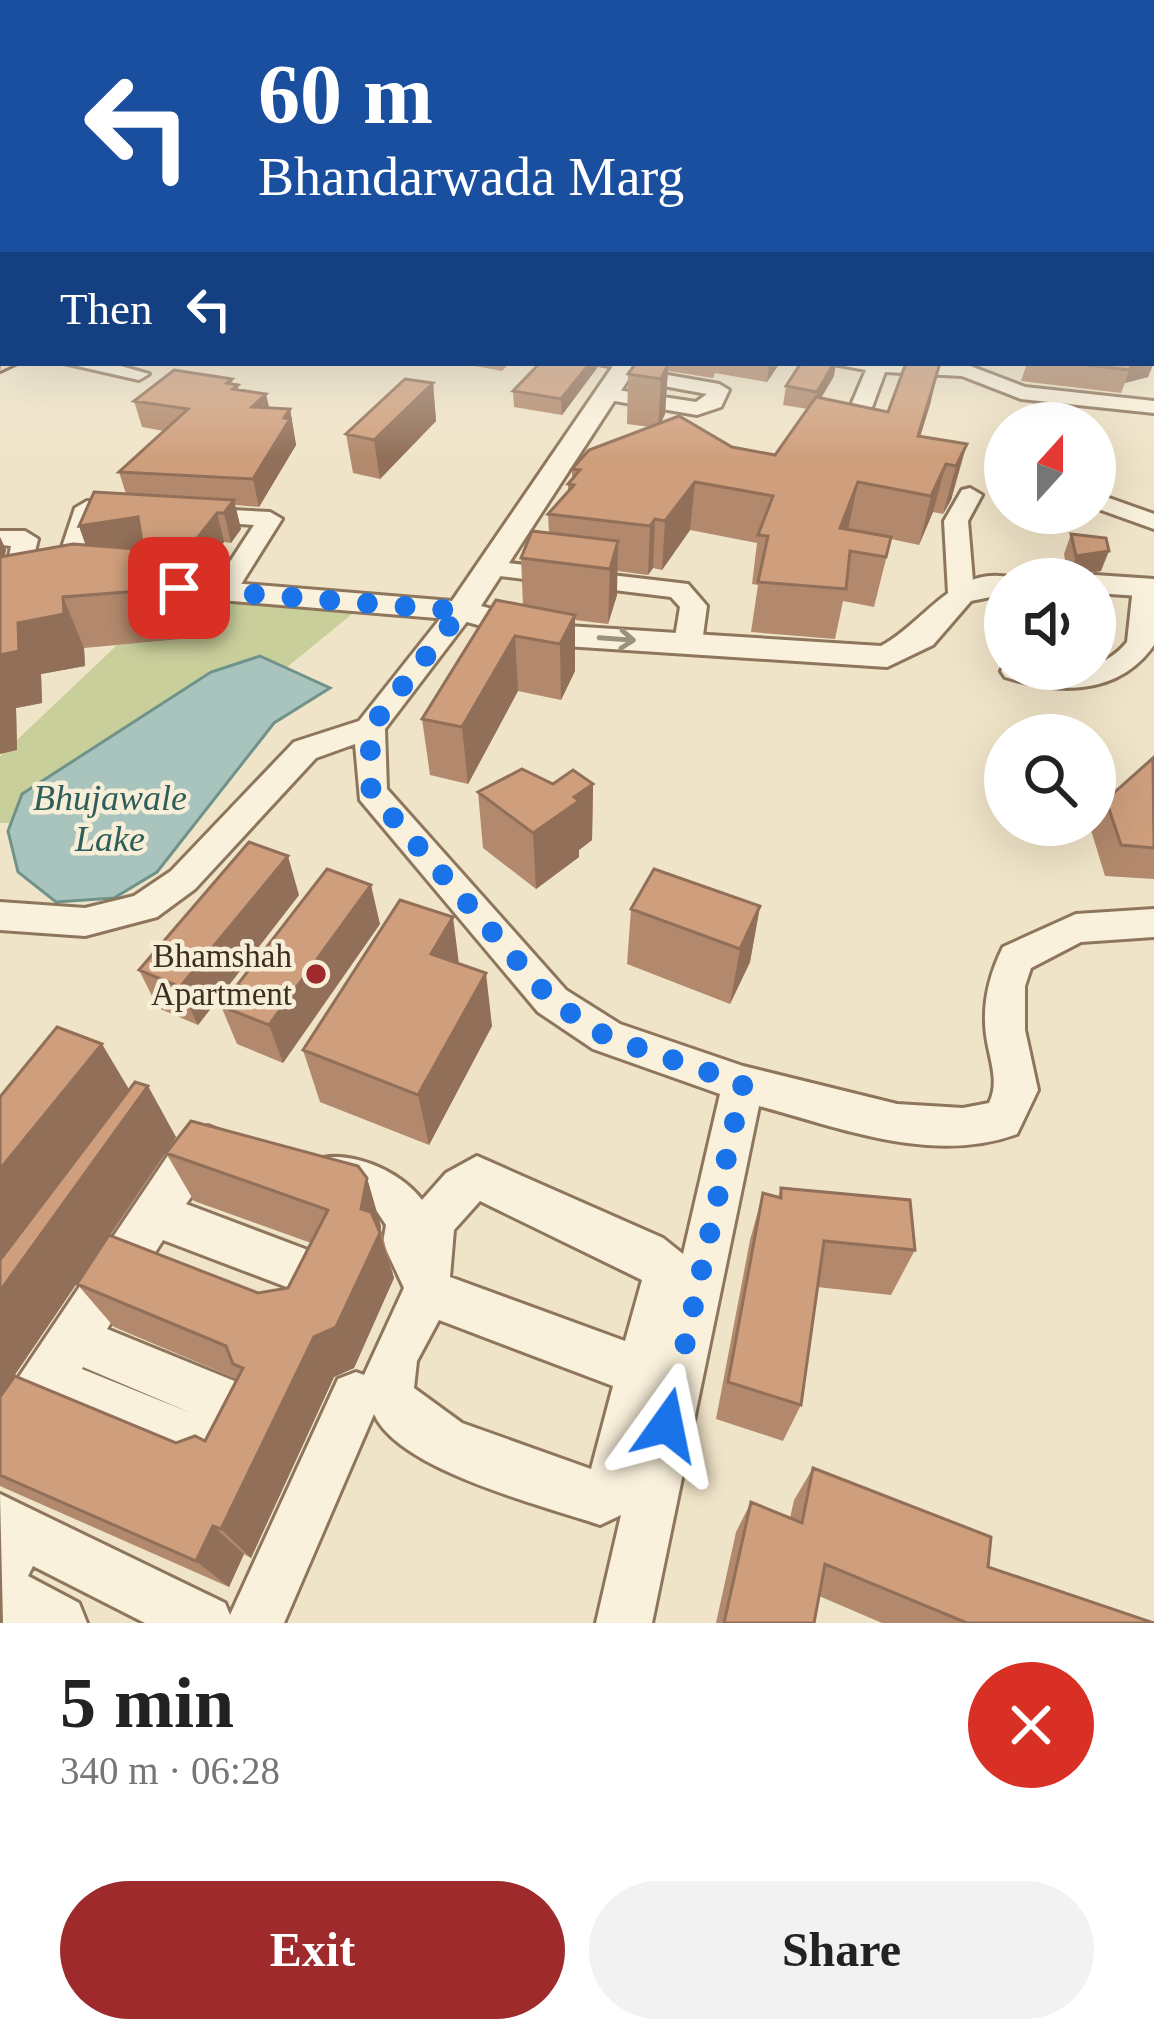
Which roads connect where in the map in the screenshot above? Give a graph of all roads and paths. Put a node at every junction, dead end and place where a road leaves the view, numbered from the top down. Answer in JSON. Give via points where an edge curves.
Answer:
{"nodes":[{"id":1,"x":92,"y":366,"type":"edge"},
{"id":2,"x":867,"y":366,"type":"edge"},
{"id":3,"x":877,"y":367,"type":"junction"},
{"id":4,"x":615,"y":372,"type":"edge"},
{"id":5,"x":140,"y":374,"type":"dead end"},
{"id":6,"x":1154,"y":407,"type":"edge"},
{"id":7,"x":869,"y":433,"type":"edge"},
{"id":8,"x":970,"y":495,"type":"dead end"},
{"id":9,"x":1116,"y":508,"type":"edge"},
{"id":10,"x":1154,"y":522,"type":"edge"},
{"id":11,"x":0,"y":538,"type":"edge"},
{"id":12,"x":492,"y":569,"type":"junction"},
{"id":13,"x":76,"y":582,"type":"joint"},
{"id":14,"x":134,"y":584,"type":"edge"},
{"id":15,"x":1116,"y":586,"type":"edge"},
{"id":16,"x":984,"y":588,"type":"edge"},
{"id":17,"x":1150,"y":588,"type":"edge"},
{"id":18,"x":8,"y":589,"type":"edge"},
{"id":19,"x":224,"y":592,"type":"junction"},
{"id":20,"x":961,"y":592,"type":"junction"},
{"id":21,"x":461,"y":611,"type":"junction"},
{"id":22,"x":688,"y":643,"type":"junction"},
{"id":23,"x":1116,"y":664,"type":"edge"},
{"id":24,"x":370,"y":728,"type":"junction"},
{"id":25,"x":0,"y":916,"type":"edge"},
{"id":26,"x":1154,"y":923,"type":"edge"},
{"id":27,"x":743,"y":1084,"type":"junction"},
{"id":28,"x":143,"y":1231,"type":"junction"},
{"id":29,"x":294,"y":1289,"type":"edge"},
{"id":30,"x":428,"y":1292,"type":"junction"},
{"id":31,"x":384,"y":1337,"type":"dead end"},
{"id":32,"x":60,"y":1359,"type":"junction"},
{"id":33,"x":658,"y":1378,"type":"junction"},
{"id":34,"x":356,"y":1397,"type":"dead end"},
{"id":35,"x":221,"y":1426,"type":"edge"},
{"id":36,"x":0,"y":1450,"type":"edge"},
{"id":37,"x":7,"y":1541,"type":"edge"},
{"id":38,"x":0,"y":1591,"type":"edge"},
{"id":39,"x":59,"y":1623,"type":"edge"},
{"id":40,"x":205,"y":1623,"type":"edge"},
{"id":41,"x":255,"y":1623,"type":"edge"},
{"id":42,"x":624,"y":1623,"type":"edge"}],
"edges":[{"from":1,"to":5,"type":"street"},
{"from":2,"to":3,"type":"street"},
{"from":3,"to":6,"type":"street","via":[[964,370],[1021,393]]},
{"from":3,"to":7,"type":"street","via":[[860,410]]},
{"from":4,"to":12,"type":"street"},
{"from":8,"to":20,"type":"street","via":[[956,520]]},
{"from":9,"to":10,"type":"street"},
{"from":11,"to":18,"type":"street","via":[[25,539]]},
{"from":12,"to":21,"type":"street"},
{"from":12,"to":22,"type":"street","via":[[679,590],[694,606]]},
{"from":13,"to":18,"type":"street"},
{"from":13,"to":19,"type":"street","via":[[87,508],[269,519]]},
{"from":14,"to":19,"type":"street"},
{"from":15,"to":17,"type":"street"},
{"from":16,"to":20,"type":"street"},
{"from":17,"to":23,"type":"street","via":[[1140,645]]},
{"from":19,"to":21,"type":"street"},
{"from":20,"to":22,"type":"street","via":[[921,638],[887,657]]},
{"from":21,"to":22,"type":"street","one_way":true,"via":[[550,634]]},
{"from":21,"to":24,"type":"street"},
{"from":24,"to":25,"type":"street","via":[[305,751],[183,880],[144,907],[85,922]]},
{"from":24,"to":27,"type":"street","via":[[371,792],[552,1001],[607,1037]]},
{"from":26,"to":27,"type":"street","via":[[1076,928],[1016,958],[1006,986],[1006,1030],[1017,1090],[1002,1120],[897,1123]]},
{"from":27,"to":33,"type":"street"},
{"from":28,"to":29,"type":"street"},
{"from":28,"to":31,"type":"street","via":[[192,1156],[211,1144],[390,1193],[409,1220],[406,1243],[417,1263]]},
{"from":28,"to":32,"type":"street"},
{"from":30,"to":33,"type":"street"},
{"from":30,"to":33,"type":"street","via":[[424,1250],[446,1196],[477,1177],[647,1254],[667,1271]]},
{"from":30,"to":33,"type":"street","via":[[388,1378],[390,1397],[426,1436],[600,1498],[613,1487]]},
{"from":32,"to":35,"type":"street"},
{"from":32,"to":36,"type":"street"},
{"from":33,"to":42,"type":"street"},
{"from":34,"to":41,"type":"street"},
{"from":37,"to":40,"type":"street"},
{"from":38,"to":39,"type":"street"}]}
